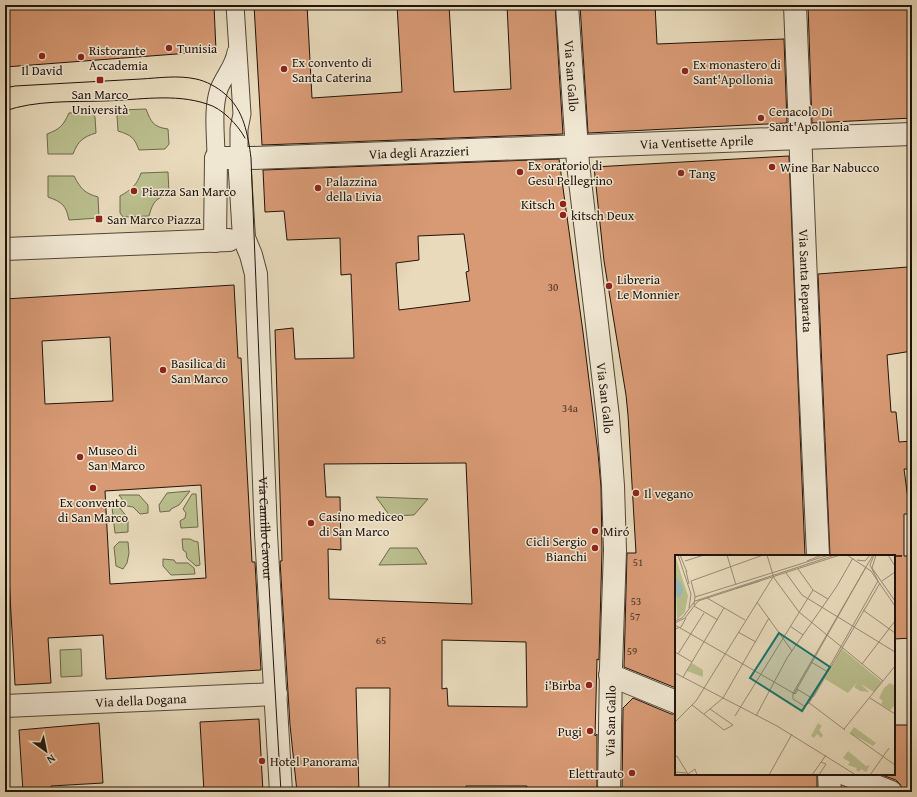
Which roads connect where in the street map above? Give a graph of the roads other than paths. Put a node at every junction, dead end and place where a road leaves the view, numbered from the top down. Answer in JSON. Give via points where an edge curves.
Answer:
{"nodes":[{"id":1,"x":235,"y":5,"type":"edge"},
{"id":2,"x":567,"y":5,"type":"edge"},
{"id":3,"x":795,"y":5,"type":"edge"},
{"id":4,"x":237,"y":42,"type":"junction"},
{"id":5,"x":912,"y":134,"type":"edge"},
{"id":6,"x":801,"y":138,"type":"junction"},
{"id":7,"x":577,"y":146,"type":"junction"},
{"id":8,"x":216,"y":158,"type":"junction"},
{"id":9,"x":239,"y":158,"type":"junction"},
{"id":10,"x":244,"y":238,"type":"junction"},
{"id":11,"x":215,"y":241,"type":"junction"},
{"id":12,"x":5,"y":243,"type":"edge"},
{"id":13,"x":818,"y":555,"type":"edge"},
{"id":14,"x":610,"y":675,"type":"junction"},
{"id":15,"x":276,"y":694,"type":"junction"},
{"id":16,"x":675,"y":702,"type":"edge"},
{"id":17,"x":5,"y":706,"type":"edge"},
{"id":18,"x":829,"y":775,"type":"edge"},
{"id":19,"x":848,"y":775,"type":"edge"},
{"id":20,"x":281,"y":792,"type":"edge"},
{"id":21,"x":609,"y":792,"type":"edge"},
{"id":22,"x":830,"y":792,"type":"edge"},
{"id":23,"x":890,"y":792,"type":"edge"}],
"edges":[{"from":1,"to":4,"type":"street"},
{"from":2,"to":7,"type":"street","name":"Via San Gallo"},
{"from":3,"to":6,"type":"street","name":"Via Santa Reparata"},
{"from":4,"to":8,"type":"street","via":[[234,62],[219,90],[215,108]]},
{"from":4,"to":9,"type":"street","via":[[242,114]]},
{"from":5,"to":6,"type":"street","name":"Via Ventisette Aprile"},
{"from":6,"to":7,"type":"street","name":"Via Ventisette Aprile"},
{"from":6,"to":13,"type":"street","name":"Via Santa Reparata"},
{"from":7,"to":9,"type":"street","name":"Via degli Arazzieri"},
{"from":7,"to":14,"type":"street","name":"Via San Gallo","via":[[614,486],[615,550]]},
{"from":8,"to":9,"type":"street"},
{"from":8,"to":11,"type":"street"},
{"from":9,"to":10,"type":"street"},
{"from":10,"to":11,"type":"street"},
{"from":10,"to":15,"type":"street","name":"Via Camillo Cavour","via":[[256,274],[266,534]]},
{"from":11,"to":12,"type":"street"},
{"from":14,"to":16,"type":"street"},
{"from":14,"to":21,"type":"street","name":"Via San Gallo"},
{"from":15,"to":17,"type":"street","name":"Via della Dogana"},
{"from":15,"to":20,"type":"street","name":"Via Camillo Cavour"},
{"from":18,"to":22,"type":"street"},
{"from":19,"to":23,"type":"street"}]}
